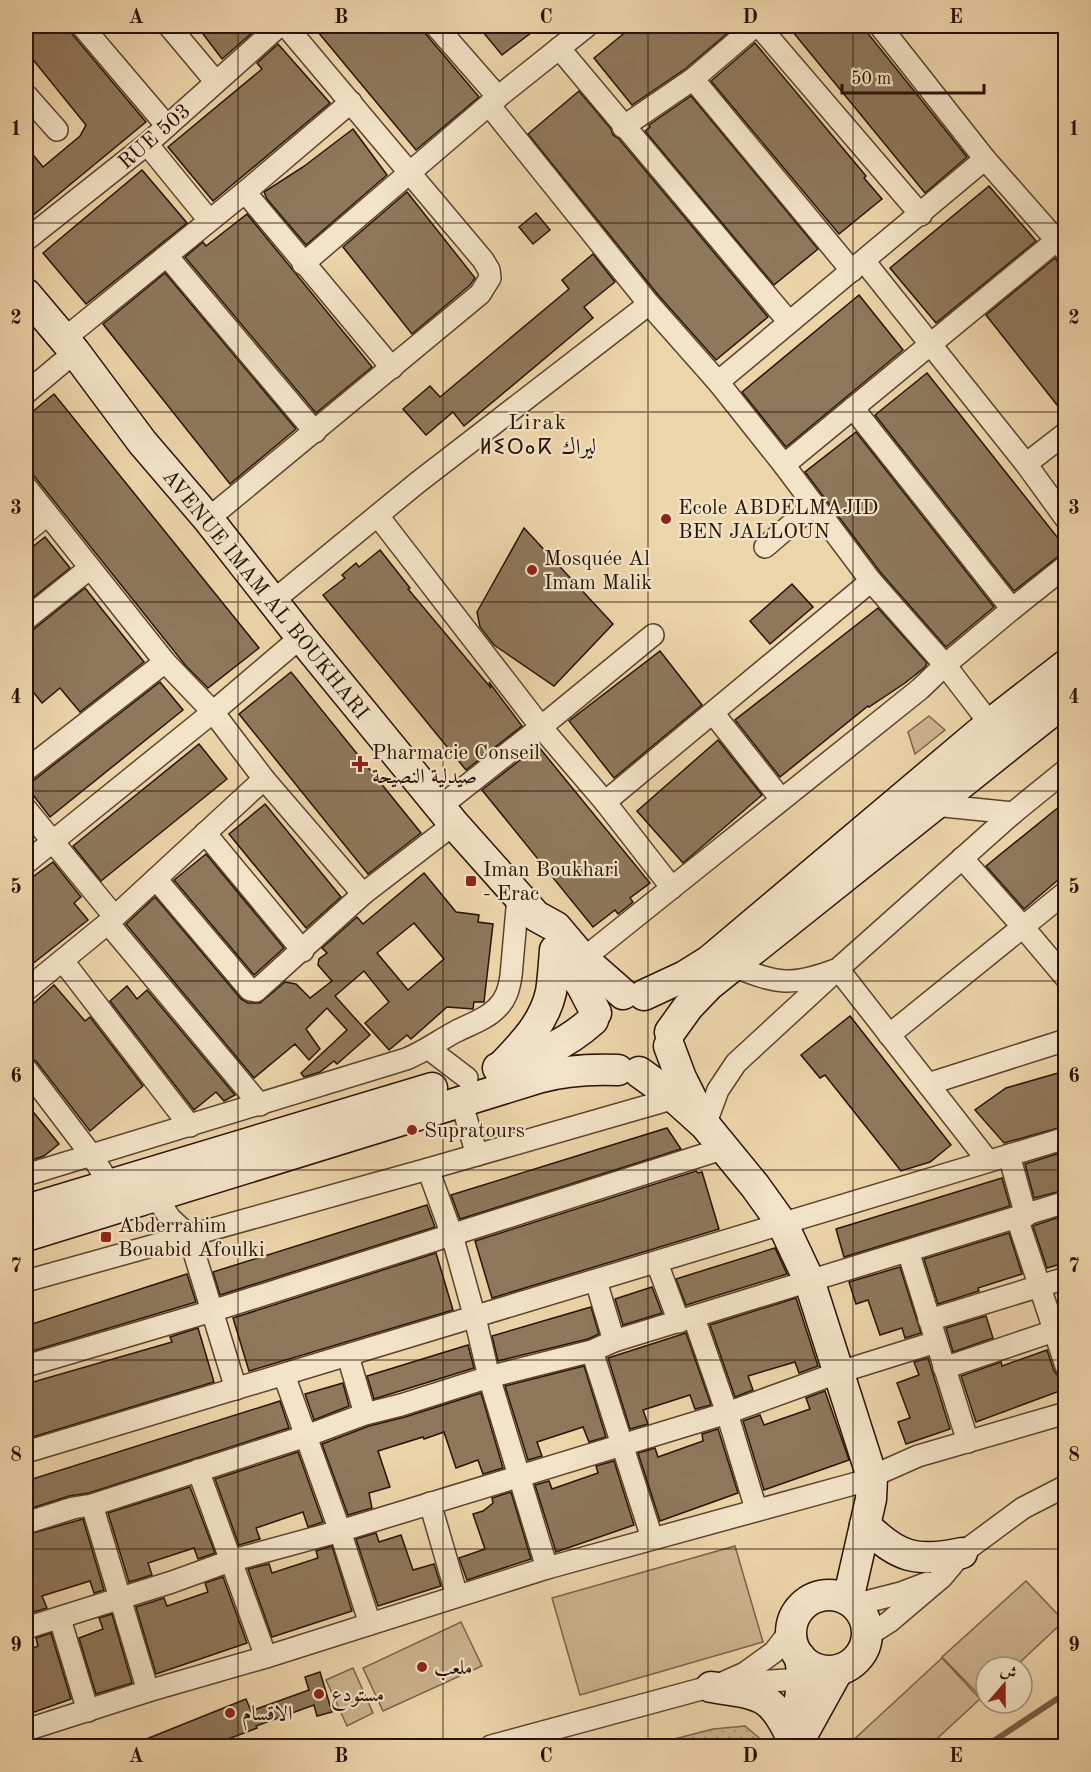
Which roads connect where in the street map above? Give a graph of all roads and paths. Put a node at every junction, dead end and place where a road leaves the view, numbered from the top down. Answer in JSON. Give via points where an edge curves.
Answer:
{"nodes":[{"id":1,"x":81,"y":26,"type":"edge"},
{"id":2,"x":169,"y":26,"type":"edge"},
{"id":3,"x":279,"y":26,"type":"edge"},
{"id":4,"x":286,"y":26,"type":"edge"},
{"id":5,"x":436,"y":26,"type":"edge"},
{"id":6,"x":587,"y":26,"type":"edge"},
{"id":7,"x":757,"y":26,"type":"edge"},
{"id":8,"x":880,"y":26,"type":"edge"},
{"id":9,"x":559,"y":48,"type":"junction"},
{"id":10,"x":693,"y":79,"type":"junction"},
{"id":11,"x":216,"y":82,"type":"junction"},
{"id":12,"x":26,"y":95,"type":"edge"},
{"id":13,"x":494,"y":101,"type":"junction"},
{"id":14,"x":351,"y":102,"type":"junction"},
{"id":15,"x":167,"y":126,"type":"junction"},
{"id":16,"x":623,"y":127,"type":"junction"},
{"id":17,"x":57,"y":130,"type":"dead end"},
{"id":18,"x":147,"y":144,"type":"junction"},
{"id":19,"x":985,"y":159,"type":"junction"},
{"id":20,"x":408,"y":173,"type":"junction"},
{"id":21,"x":244,"y":192,"type":"junction"},
{"id":22,"x":921,"y":215,"type":"junction"},
{"id":23,"x":209,"y":220,"type":"junction"},
{"id":24,"x":26,"y":240,"type":"edge"},
{"id":25,"x":1061,"y":245,"type":"edge"},
{"id":26,"x":167,"y":256,"type":"junction"},
{"id":27,"x":303,"y":264,"type":"junction"},
{"id":28,"x":858,"y":266,"type":"junction"},
{"id":29,"x":26,"y":294,"type":"edge"},
{"id":30,"x":650,"y":303,"type":"junction"},
{"id":31,"x":789,"y":322,"type":"junction"},
{"id":32,"x":929,"y":344,"type":"junction"},
{"id":33,"x":70,"y":346,"type":"junction"},
{"id":34,"x":392,"y":368,"type":"junction"},
{"id":35,"x":718,"y":382,"type":"junction"},
{"id":36,"x":26,"y":393,"type":"edge"},
{"id":37,"x":853,"y":408,"type":"junction"},
{"id":38,"x":315,"y":432,"type":"junction"},
{"id":39,"x":1065,"y":433,"type":"edge"},
{"id":40,"x":1026,"y":464,"type":"junction"},
{"id":41,"x":784,"y":465,"type":"junction"},
{"id":42,"x":26,"y":487,"type":"edge"},
{"id":43,"x":814,"y":505,"type":"junction"},
{"id":44,"x":47,"y":514,"type":"junction"},
{"id":45,"x":378,"y":516,"type":"junction"},
{"id":46,"x":208,"y":519,"type":"junction"},
{"id":47,"x":1065,"y":519,"type":"edge"},
{"id":48,"x":26,"y":532,"type":"edge"},
{"id":49,"x":765,"y":548,"type":"dead end"},
{"id":50,"x":1065,"y":566,"type":"edge"},
{"id":51,"x":90,"y":568,"type":"junction"},
{"id":52,"x":871,"y":581,"type":"junction"},
{"id":53,"x":273,"y":601,"type":"junction"},
{"id":54,"x":1012,"y":609,"type":"junction"},
{"id":55,"x":26,"y":619,"type":"edge"},
{"id":56,"x":653,"y":634,"type":"dead end"},
{"id":57,"x":301,"y":637,"type":"junction"},
{"id":58,"x":165,"y":662,"type":"junction"},
{"id":59,"x":945,"y":665,"type":"junction"},
{"id":60,"x":1065,"y":665,"type":"edge"},
{"id":61,"x":1065,"y":700,"type":"edge"},
{"id":62,"x":213,"y":712,"type":"junction"},
{"id":63,"x":713,"y":713,"type":"junction"},
{"id":64,"x":541,"y":727,"type":"junction"},
{"id":65,"x":999,"y":735,"type":"junction"},
{"id":66,"x":26,"y":770,"type":"edge"},
{"id":67,"x":1065,"y":770,"type":"edge"},
{"id":68,"x":264,"y":779,"type":"junction"},
{"id":69,"x":781,"y":799,"type":"junction"},
{"id":70,"x":605,"y":802,"type":"junction"},
{"id":71,"x":934,"y":805,"type":"junction"},
{"id":72,"x":26,"y":808,"type":"edge"},
{"id":73,"x":1013,"y":813,"type":"junction"},
{"id":74,"x":448,"y":815,"type":"junction"},
{"id":75,"x":206,"y":832,"type":"junction"},
{"id":76,"x":53,"y":841,"type":"junction"},
{"id":77,"x":962,"y":858,"type":"junction"},
{"id":78,"x":26,"y":863,"type":"edge"},
{"id":79,"x":156,"y":879,"type":"junction"},
{"id":80,"x":672,"y":888,"type":"junction"},
{"id":81,"x":1065,"y":892,"type":"edge"},
{"id":82,"x":363,"y":894,"type":"junction"},
{"id":83,"x":527,"y":906,"type":"junction"},
{"id":84,"x":111,"y":920,"type":"junction"},
{"id":85,"x":1023,"y":927,"type":"junction"},
{"id":86,"x":555,"y":950,"type":"junction"},
{"id":87,"x":303,"y":951,"type":"junction"},
{"id":88,"x":583,"y":959,"type":"junction"},
{"id":89,"x":63,"y":961,"type":"junction"},
{"id":90,"x":733,"y":966,"type":"junction"},
{"id":91,"x":838,"y":969,"type":"junction"},
{"id":92,"x":1065,"y":978,"type":"edge"},
{"id":93,"x":26,"y":990,"type":"edge"},
{"id":94,"x":633,"y":995,"type":"junction"},
{"id":95,"x":595,"y":1017,"type":"junction"},
{"id":96,"x":889,"y":1035,"type":"junction"},
{"id":97,"x":670,"y":1039,"type":"junction"},
{"id":98,"x":1065,"y":1040,"type":"edge"},
{"id":99,"x":429,"y":1049,"type":"junction"},
{"id":100,"x":501,"y":1067,"type":"junction"},
{"id":101,"x":26,"y":1069,"type":"edge"},
{"id":102,"x":628,"y":1071,"type":"junction"},
{"id":103,"x":928,"y":1084,"type":"junction"},
{"id":104,"x":464,"y":1089,"type":"junction"},
{"id":105,"x":675,"y":1098,"type":"junction"},
{"id":106,"x":260,"y":1105,"type":"junction"},
{"id":107,"x":705,"y":1125,"type":"junction"},
{"id":108,"x":190,"y":1126,"type":"junction"},
{"id":109,"x":1065,"y":1138,"type":"edge"},
{"id":110,"x":725,"y":1148,"type":"junction"},
{"id":111,"x":477,"y":1155,"type":"junction"},
{"id":112,"x":1009,"y":1155,"type":"junction"},
{"id":113,"x":92,"y":1156,"type":"junction"},
{"id":114,"x":988,"y":1161,"type":"junction"},
{"id":115,"x":428,"y":1169,"type":"junction"},
{"id":116,"x":26,"y":1175,"type":"edge"},
{"id":117,"x":110,"y":1185,"type":"junction"},
{"id":118,"x":155,"y":1196,"type":"junction"},
{"id":119,"x":1065,"y":1202,"type":"edge"},
{"id":120,"x":26,"y":1210,"type":"edge"},
{"id":121,"x":1022,"y":1217,"type":"junction"},
{"id":122,"x":783,"y":1225,"type":"junction"},
{"id":123,"x":26,"y":1236,"type":"edge"},
{"id":124,"x":189,"y":1236,"type":"junction"},
{"id":125,"x":452,"y":1236,"type":"junction"},
{"id":126,"x":908,"y":1251,"type":"junction"},
{"id":127,"x":657,"y":1263,"type":"junction"},
{"id":128,"x":1065,"y":1278,"type":"edge"},
{"id":129,"x":809,"y":1280,"type":"junction"},
{"id":130,"x":26,"y":1281,"type":"edge"},
{"id":131,"x":596,"y":1281,"type":"junction"},
{"id":132,"x":1039,"y":1286,"type":"junction"},
{"id":133,"x":212,"y":1311,"type":"junction"},
{"id":134,"x":475,"y":1318,"type":"junction"},
{"id":135,"x":686,"y":1320,"type":"junction"},
{"id":136,"x":929,"y":1320,"type":"junction"},
{"id":137,"x":1054,"y":1331,"type":"junction"},
{"id":138,"x":614,"y":1341,"type":"junction"},
{"id":139,"x":936,"y":1342,"type":"junction"},
{"id":140,"x":592,"y":1351,"type":"junction"},
{"id":141,"x":348,"y":1356,"type":"junction"},
{"id":142,"x":26,"y":1366,"type":"edge"},
{"id":143,"x":1065,"y":1366,"type":"edge"},
{"id":144,"x":945,"y":1368,"type":"junction"},
{"id":145,"x":840,"y":1372,"type":"junction"},
{"id":146,"x":284,"y":1375,"type":"junction"},
{"id":147,"x":489,"y":1377,"type":"junction"},
{"id":148,"x":236,"y":1389,"type":"junction"},
{"id":149,"x":727,"y":1413,"type":"junction"},
{"id":150,"x":1065,"y":1413,"type":"edge"},
{"id":151,"x":365,"y":1414,"type":"junction"},
{"id":152,"x":306,"y":1436,"type":"junction"},
{"id":153,"x":968,"y":1442,"type":"junction"},
{"id":154,"x":622,"y":1444,"type":"junction"},
{"id":155,"x":26,"y":1452,"type":"edge"},
{"id":156,"x":198,"y":1470,"type":"junction"},
{"id":157,"x":520,"y":1476,"type":"junction"},
{"id":158,"x":872,"y":1477,"type":"junction"},
{"id":159,"x":1065,"y":1486,"type":"edge"},
{"id":160,"x":430,"y":1503,"type":"junction"},
{"id":161,"x":92,"y":1505,"type":"junction"},
{"id":162,"x":756,"y":1509,"type":"junction"},
{"id":163,"x":26,"y":1523,"type":"edge"},
{"id":164,"x":864,"y":1528,"type":"junction"},
{"id":165,"x":340,"y":1531,"type":"junction"},
{"id":166,"x":652,"y":1538,"type":"junction"},
{"id":167,"x":962,"y":1552,"type":"junction"},
{"id":168,"x":230,"y":1561,"type":"junction"},
{"id":169,"x":547,"y":1568,"type":"junction"},
{"id":170,"x":942,"y":1577,"type":"junction"},
{"id":171,"x":458,"y":1596,"type":"junction"},
{"id":172,"x":121,"y":1598,"type":"junction"},
{"id":173,"x":841,"y":1600,"type":"junction"},
{"id":174,"x":60,"y":1618,"type":"junction"},
{"id":175,"x":370,"y":1624,"type":"junction"},
{"id":176,"x":26,"y":1628,"type":"edge"},
{"id":177,"x":867,"y":1636,"type":"junction"},
{"id":178,"x":266,"y":1658,"type":"junction"},
{"id":179,"x":812,"y":1661,"type":"junction"},
{"id":180,"x":716,"y":1685,"type":"junction"},
{"id":181,"x":148,"y":1691,"type":"junction"},
{"id":182,"x":88,"y":1711,"type":"junction"},
{"id":183,"x":26,"y":1730,"type":"edge"},
{"id":184,"x":550,"y":1739,"type":"edge"},
{"id":185,"x":797,"y":1744,"type":"edge"},
{"id":186,"x":491,"y":1746,"type":"edge"}],
"edges":[{"from":1,"to":15,"type":"street"},
{"from":2,"to":11,"type":"street"},
{"from":3,"to":11,"type":"street","name":"RUE 503"},
{"from":4,"to":14,"type":"street"},
{"from":5,"to":13,"type":"street"},
{"from":6,"to":9,"type":"street"},
{"from":7,"to":10,"type":"street"},
{"from":7,"to":22,"type":"street"},
{"from":8,"to":19,"type":"street"},
{"from":9,"to":13,"type":"street"},
{"from":9,"to":16,"type":"street"},
{"from":10,"to":16,"type":"street"},
{"from":10,"to":28,"type":"street"},
{"from":11,"to":15,"type":"street","name":"RUE 503"},
{"from":12,"to":17,"type":"street"},
{"from":13,"to":20,"type":"street"},
{"from":13,"to":30,"type":"street"},
{"from":14,"to":20,"type":"street"},
{"from":14,"to":21,"type":"street"},
{"from":15,"to":18,"type":"street","name":"RUE 503"},
{"from":16,"to":31,"type":"street"},
{"from":18,"to":23,"type":"street"},
{"from":18,"to":24,"type":"street","name":"RUE 503"},
{"from":19,"to":22,"type":"street"},
{"from":19,"to":25,"type":"street"},
{"from":20,"to":27,"type":"street"},
{"from":20,"to":34,"type":"street","via":[[483,260],[490,278],[480,294]]},
{"from":21,"to":23,"type":"street"},
{"from":21,"to":27,"type":"street"},
{"from":22,"to":28,"type":"street"},
{"from":23,"to":26,"type":"street"},
{"from":25,"to":32,"type":"street"},
{"from":26,"to":33,"type":"street"},
{"from":26,"to":38,"type":"street"},
{"from":27,"to":34,"type":"street"},
{"from":28,"to":31,"type":"street"},
{"from":28,"to":32,"type":"street"},
{"from":29,"to":33,"type":"main road","name":"AVENUE IMAM AL BOUKHARI"},
{"from":30,"to":35,"type":"street"},
{"from":30,"to":45,"type":"street"},
{"from":31,"to":35,"type":"street"},
{"from":32,"to":37,"type":"street"},
{"from":32,"to":40,"type":"street"},
{"from":33,"to":36,"type":"street"},
{"from":33,"to":46,"type":"main road","name":"AVENUE IMAM AL BOUKHARI","via":[[142,442]]},
{"from":34,"to":38,"type":"street"},
{"from":35,"to":41,"type":"street"},
{"from":37,"to":41,"type":"street"},
{"from":37,"to":54,"type":"street"},
{"from":38,"to":46,"type":"street"},
{"from":39,"to":40,"type":"street"},
{"from":40,"to":47,"type":"street"},
{"from":41,"to":43,"type":"street"},
{"from":42,"to":44,"type":"street"},
{"from":43,"to":49,"type":"street"},
{"from":43,"to":52,"type":"street"},
{"from":44,"to":48,"type":"street"},
{"from":44,"to":51,"type":"street"},
{"from":45,"to":53,"type":"street"},
{"from":45,"to":64,"type":"street"},
{"from":46,"to":53,"type":"main road","name":"AVENUE IMAM AL BOUKHARI"},
{"from":50,"to":54,"type":"street"},
{"from":51,"to":55,"type":"street"},
{"from":51,"to":58,"type":"street"},
{"from":52,"to":59,"type":"street"},
{"from":52,"to":63,"type":"street"},
{"from":53,"to":57,"type":"main road","name":"AVENUE IMAM AL BOUKHARI"},
{"from":54,"to":59,"type":"street"},
{"from":56,"to":64,"type":"street"},
{"from":57,"to":62,"type":"street"},
{"from":57,"to":74,"type":"main road","name":"AVENUE IMAM AL BOUKHARI"},
{"from":58,"to":62,"type":"street"},
{"from":58,"to":66,"type":"street"},
{"from":59,"to":65,"type":"street"},
{"from":59,"to":69,"type":"street"},
{"from":60,"to":65,"type":"main road"},
{"from":61,"to":65,"type":"main road"},
{"from":62,"to":68,"type":"street"},
{"from":62,"to":76,"type":"street"},
{"from":63,"to":69,"type":"street"},
{"from":63,"to":70,"type":"street"},
{"from":64,"to":70,"type":"street"},
{"from":64,"to":74,"type":"street"},
{"from":65,"to":71,"type":"main road"},
{"from":65,"to":94,"type":"main road","via":[[709,961],[685,976]]},
{"from":67,"to":73,"type":"street"},
{"from":68,"to":75,"type":"street"},
{"from":68,"to":82,"type":"street"},
{"from":69,"to":80,"type":"street"},
{"from":70,"to":80,"type":"street"},
{"from":71,"to":73,"type":"street"},
{"from":71,"to":90,"type":"main road"},
{"from":72,"to":76,"type":"street"},
{"from":73,"to":77,"type":"street"},
{"from":74,"to":82,"type":"street"},
{"from":74,"to":83,"type":"main road","name":"AVENUE IMAM AL BOUKHARI"},
{"from":75,"to":79,"type":"street"},
{"from":75,"to":87,"type":"street"},
{"from":76,"to":78,"type":"street"},
{"from":76,"to":84,"type":"street"},
{"from":77,"to":85,"type":"street"},
{"from":77,"to":91,"type":"street"},
{"from":79,"to":84,"type":"street"},
{"from":79,"to":87,"type":"street","via":[[252,991],[258,991]]},
{"from":80,"to":88,"type":"street"},
{"from":81,"to":85,"type":"street"},
{"from":82,"to":87,"type":"street"},
{"from":83,"to":86,"type":"main road","name":"AVENUE IMAM AL BOUKHARI"},
{"from":83,"to":88,"type":"main road","name":"AVENUE IMAM AL BOUKHARI","via":[[556,927]]},
{"from":83,"to":99,"type":"street","via":[[504,1000],[490,1013]]},
{"from":84,"to":89,"type":"street"},
{"from":84,"to":106,"type":"street"},
{"from":85,"to":92,"type":"street"},
{"from":85,"to":96,"type":"street"},
{"from":86,"to":95,"type":"main road","name":"AVENUE IMAM AL BOUKHARI","via":[[576,976]]},
{"from":86,"to":100,"type":"main road","via":[[546,1009],[529,1038]]},
{"from":88,"to":94,"type":"main road","name":"AVENUE IMAM AL BOUKHARI"},
{"from":89,"to":93,"type":"street"},
{"from":89,"to":108,"type":"street"},
{"from":90,"to":91,"type":"street","via":[[762,978],[786,982],[815,978]]},
{"from":90,"to":97,"type":"main road","via":[[698,996]]},
{"from":91,"to":96,"type":"street"},
{"from":91,"to":107,"type":"street","via":[[736,1063],[718,1090]]},
{"from":94,"to":95,"type":"main road","via":[[605,1003]]},
{"from":94,"to":97,"type":"main road","via":[[661,1007]]},
{"from":95,"to":100,"type":"main road","via":[[549,1051]]},
{"from":95,"to":102,"type":"main road","via":[[595,1050],[601,1059]]},
{"from":96,"to":103,"type":"street"},
{"from":97,"to":102,"type":"main road","via":[[657,1063]]},
{"from":97,"to":107,"type":"main road","via":[[681,1078]]},
{"from":98,"to":103,"type":"street"},
{"from":99,"to":104,"type":"street"},
{"from":99,"to":106,"type":"street"},
{"from":100,"to":104,"type":"main road"},
{"from":101,"to":113,"type":"street"},
{"from":102,"to":104,"type":"main road","via":[[560,1072]]},
{"from":102,"to":105,"type":"main road"},
{"from":103,"to":114,"type":"street"},
{"from":104,"to":111,"type":"street"},
{"from":104,"to":117,"type":"main road"},
{"from":104,"to":118,"type":"main road"},
{"from":105,"to":107,"type":"main road"},
{"from":105,"to":111,"type":"street"},
{"from":106,"to":108,"type":"street"},
{"from":107,"to":110,"type":"main road"},
{"from":108,"to":113,"type":"street"},
{"from":109,"to":112,"type":"street"},
{"from":110,"to":122,"type":"main road"},
{"from":110,"to":125,"type":"street"},
{"from":111,"to":115,"type":"street"},
{"from":112,"to":114,"type":"street"},
{"from":112,"to":121,"type":"street"},
{"from":113,"to":116,"type":"street"},
{"from":113,"to":117,"type":"street"},
{"from":114,"to":122,"type":"street"},
{"from":115,"to":124,"type":"street"},
{"from":115,"to":125,"type":"street"},
{"from":117,"to":120,"type":"main road"},
{"from":118,"to":123,"type":"main road"},
{"from":118,"to":124,"type":"street"},
{"from":119,"to":121,"type":"street"},
{"from":121,"to":126,"type":"street"},
{"from":121,"to":132,"type":"street"},
{"from":122,"to":127,"type":"street"},
{"from":122,"to":129,"type":"main road"},
{"from":124,"to":130,"type":"street"},
{"from":124,"to":133,"type":"street"},
{"from":125,"to":133,"type":"street"},
{"from":125,"to":134,"type":"street"},
{"from":126,"to":129,"type":"street"},
{"from":126,"to":136,"type":"street"},
{"from":127,"to":131,"type":"street"},
{"from":127,"to":135,"type":"street"},
{"from":128,"to":132,"type":"street"},
{"from":129,"to":135,"type":"street"},
{"from":129,"to":145,"type":"main road"},
{"from":131,"to":134,"type":"street"},
{"from":131,"to":138,"type":"street"},
{"from":132,"to":136,"type":"street"},
{"from":132,"to":137,"type":"street"},
{"from":133,"to":142,"type":"street"},
{"from":133,"to":148,"type":"street"},
{"from":134,"to":141,"type":"street"},
{"from":134,"to":147,"type":"street"},
{"from":135,"to":138,"type":"street"},
{"from":135,"to":149,"type":"street"},
{"from":136,"to":139,"type":"street"},
{"from":137,"to":143,"type":"street"},
{"from":137,"to":144,"type":"street"},
{"from":138,"to":140,"type":"street"},
{"from":139,"to":144,"type":"street"},
{"from":139,"to":145,"type":"street"},
{"from":140,"to":147,"type":"street"},
{"from":140,"to":154,"type":"street"},
{"from":141,"to":146,"type":"street"},
{"from":141,"to":151,"type":"street"},
{"from":144,"to":153,"type":"street"},
{"from":145,"to":149,"type":"street"},
{"from":145,"to":158,"type":"main road"},
{"from":146,"to":148,"type":"street"},
{"from":146,"to":152,"type":"street"},
{"from":147,"to":151,"type":"street"},
{"from":147,"to":157,"type":"street"},
{"from":148,"to":155,"type":"street"},
{"from":149,"to":154,"type":"street"},
{"from":149,"to":162,"type":"street"},
{"from":150,"to":153,"type":"street"},
{"from":151,"to":152,"type":"street"},
{"from":152,"to":156,"type":"street"},
{"from":152,"to":165,"type":"street"},
{"from":153,"to":158,"type":"street","via":[[918,1456]]},
{"from":154,"to":157,"type":"street"},
{"from":154,"to":166,"type":"street"},
{"from":156,"to":161,"type":"street"},
{"from":156,"to":168,"type":"street"},
{"from":157,"to":160,"type":"street"},
{"from":157,"to":169,"type":"street"},
{"from":158,"to":162,"type":"street"},
{"from":158,"to":164,"type":"main road"},
{"from":159,"to":167,"type":"street","via":[[1023,1509]]},
{"from":160,"to":165,"type":"street"},
{"from":160,"to":171,"type":"street"},
{"from":161,"to":163,"type":"street"},
{"from":161,"to":172,"type":"street"},
{"from":162,"to":166,"type":"street"},
{"from":164,"to":167,"type":"main road","via":[[902,1553],[944,1557]]},
{"from":164,"to":173,"type":"main road"},
{"from":165,"to":168,"type":"street"},
{"from":165,"to":175,"type":"street"},
{"from":166,"to":169,"type":"street"},
{"from":167,"to":170,"type":"street"},
{"from":168,"to":172,"type":"street"},
{"from":168,"to":178,"type":"street"},
{"from":169,"to":171,"type":"street"},
{"from":170,"to":173,"type":"street","via":[[901,1593]]},
{"from":170,"to":177,"type":"street"},
{"from":171,"to":175,"type":"street"},
{"from":172,"to":174,"type":"street"},
{"from":172,"to":181,"type":"street"},
{"from":173,"to":177,"type":"main road","via":[[861,1614]]},
{"from":173,"to":179,"type":"main road","via":[[810,1600],[794,1618]]},
{"from":174,"to":176,"type":"street"},
{"from":174,"to":182,"type":"street"},
{"from":175,"to":178,"type":"street"},
{"from":177,"to":179,"type":"main road","via":[[858,1658],[849,1665]]},
{"from":178,"to":181,"type":"street"},
{"from":179,"to":180,"type":"street","via":[[782,1682]]},
{"from":179,"to":180,"type":"street","via":[[774,1652],[745,1673]]},
{"from":179,"to":185,"type":"main road"},
{"from":180,"to":184,"type":"street"},
{"from":180,"to":185,"type":"main road","via":[[766,1699]]},
{"from":181,"to":182,"type":"street"},
{"from":182,"to":183,"type":"street"},
{"from":184,"to":186,"type":"street"}]}
